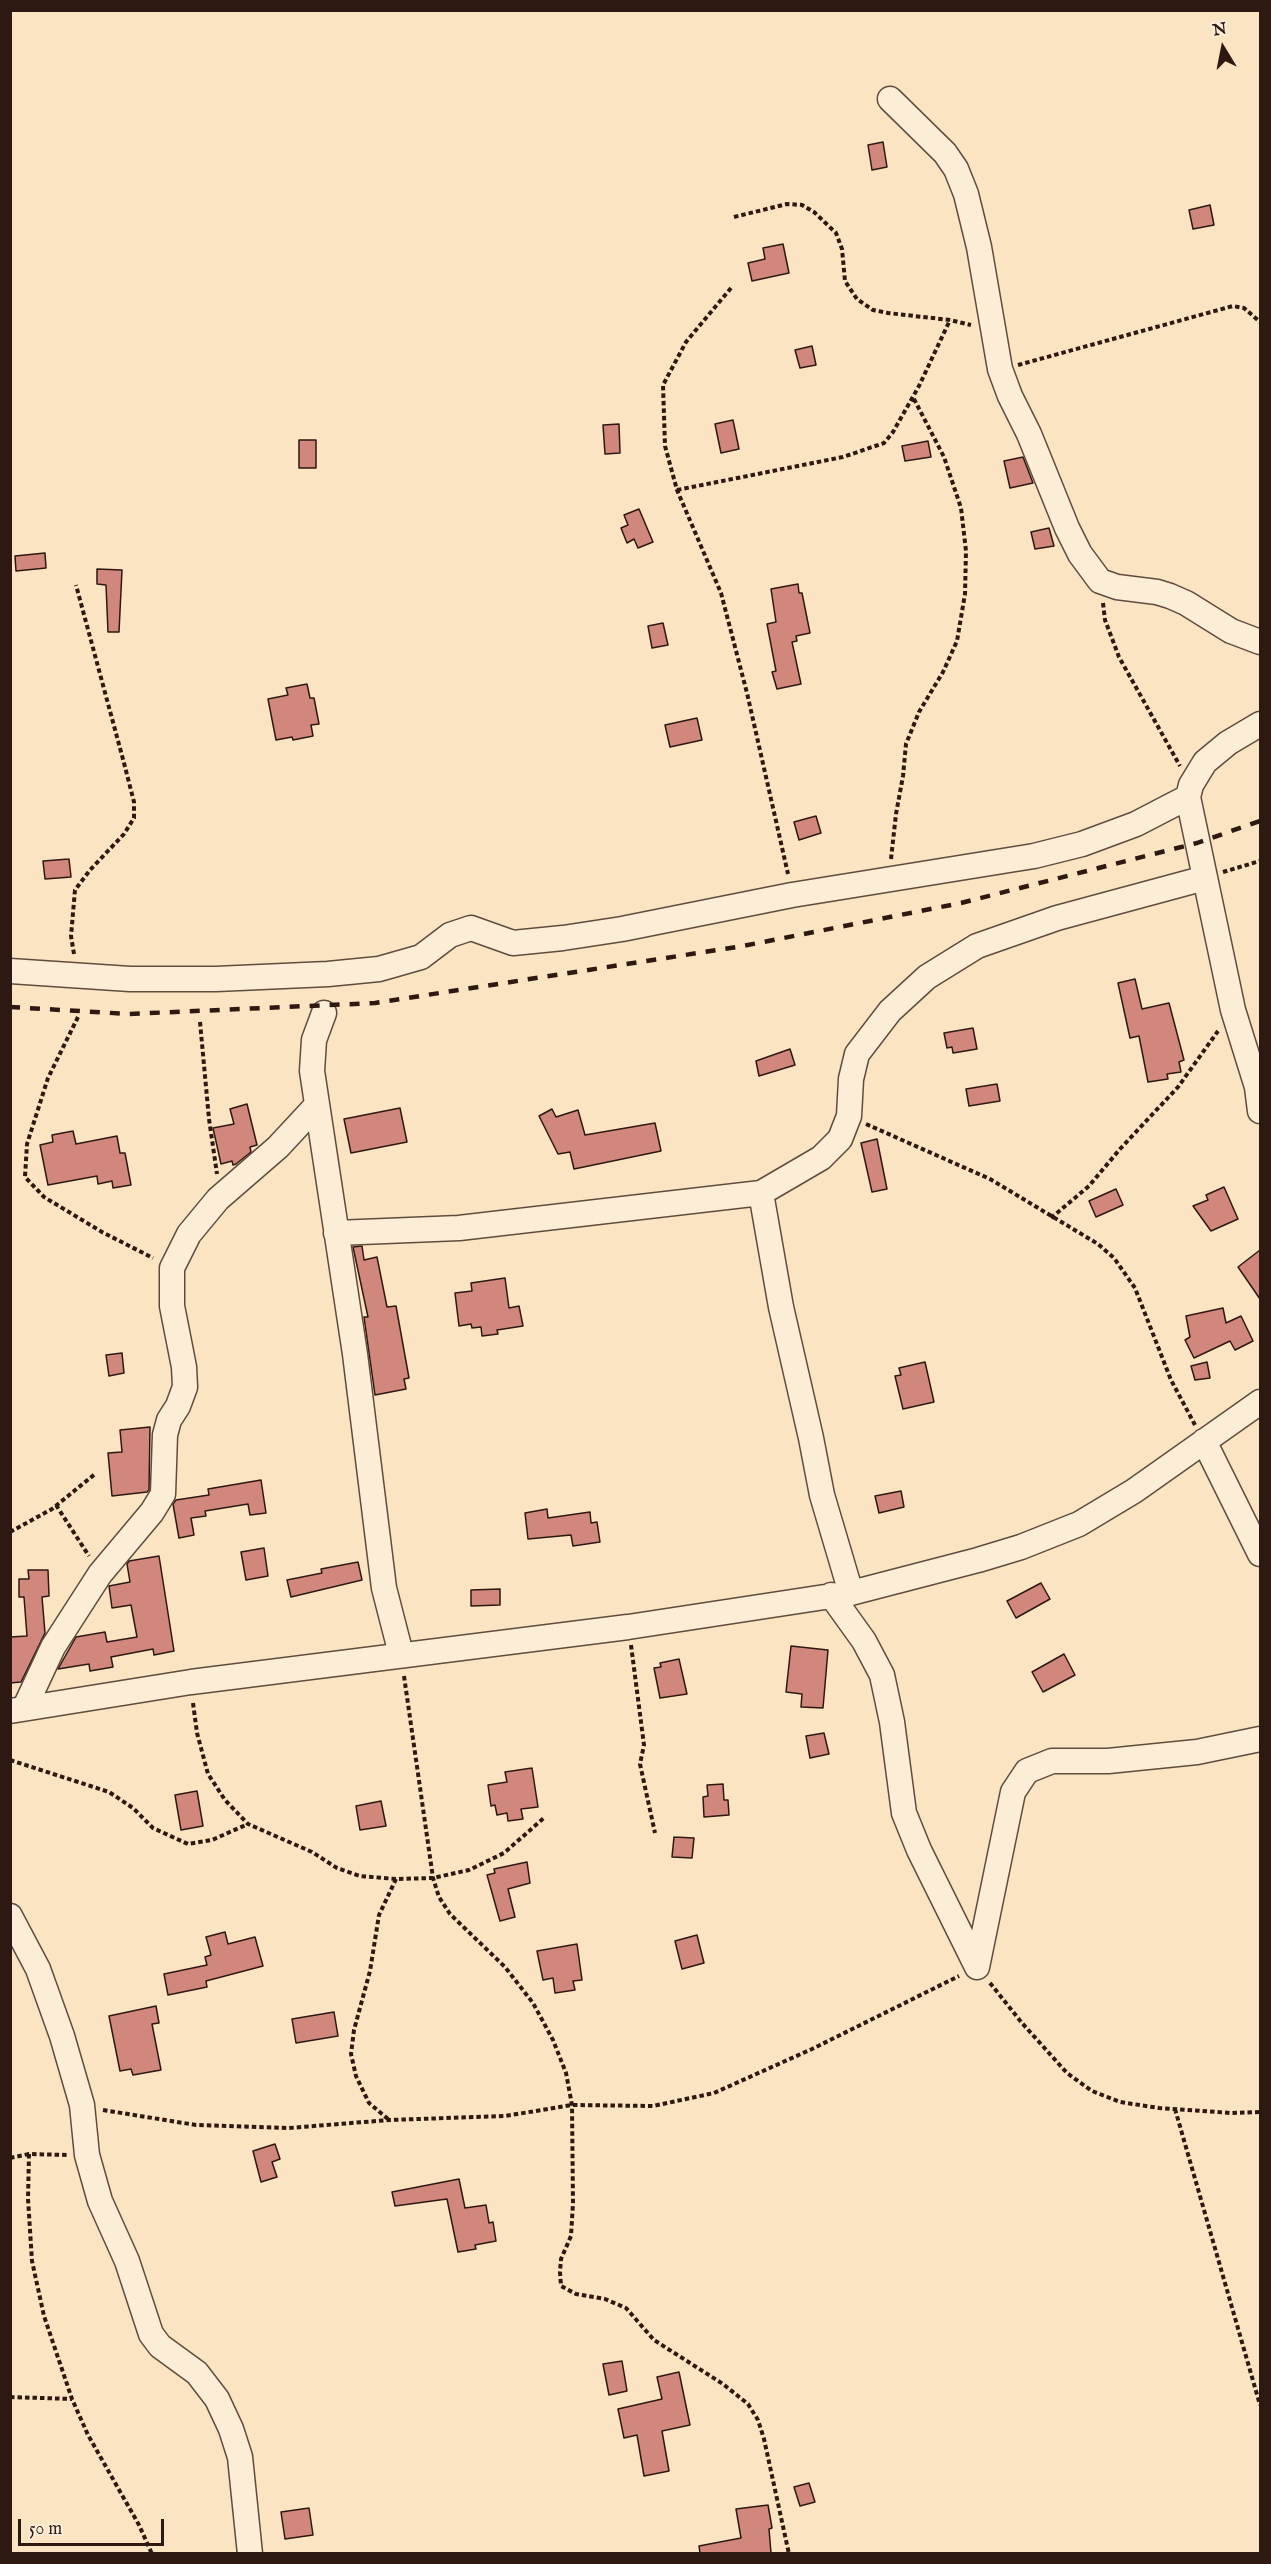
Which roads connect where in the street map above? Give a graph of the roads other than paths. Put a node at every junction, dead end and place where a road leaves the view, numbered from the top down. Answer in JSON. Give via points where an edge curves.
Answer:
{"nodes":[{"id":1,"x":890,"y":99,"type":"dead end"},
{"id":2,"x":1260,"y":642,"type":"edge"},
{"id":3,"x":1260,"y":724,"type":"edge"},
{"id":4,"x":1190,"y":791,"type":"junction"},
{"id":5,"x":1205,"y":878,"type":"junction"},
{"id":6,"x":10,"y":970,"type":"edge"},
{"id":7,"x":324,"y":1013,"type":"dead end"},
{"id":8,"x":317,"y":1105,"type":"junction"},
{"id":9,"x":1260,"y":1111,"type":"edge"},
{"id":10,"x":760,"y":1193,"type":"junction"},
{"id":11,"x":336,"y":1233,"type":"junction"},
{"id":12,"x":1260,"y":1402,"type":"edge"},
{"id":13,"x":1204,"y":1442,"type":"junction"},
{"id":14,"x":1260,"y":1554,"type":"edge"},
{"id":15,"x":841,"y":1594,"type":"junction"},
{"id":16,"x":401,"y":1654,"type":"junction"},
{"id":17,"x":18,"y":1709,"type":"edge"},
{"id":18,"x":1260,"y":1739,"type":"edge"},
{"id":19,"x":10,"y":1916,"type":"edge"},
{"id":20,"x":250,"y":2553,"type":"edge"}],
"edges":[{"from":1,"to":2,"type":"street","via":[[956,169],[979,247],[1000,369],[1080,554],[1100,581],[1170,596],[1231,631]]},
{"from":3,"to":4,"type":"street","via":[[1204,762]]},
{"from":4,"to":5,"type":"street"},
{"from":4,"to":6,"type":"street","via":[[1136,824],[1034,856],[792,895],[622,930],[504,941],[471,928],[450,935],[421,957],[379,969],[216,979],[77,976]]},
{"from":5,"to":9,"type":"street","via":[[1233,1010],[1257,1087]]},
{"from":5,"to":10,"type":"street","via":[[1057,918],[976,946],[927,977],[890,1011],[857,1054],[850,1079],[849,1116],[840,1139],[821,1158]]},
{"from":7,"to":8,"type":"street","via":[[314,1040],[312,1071]]},
{"from":8,"to":11,"type":"street"},
{"from":8,"to":17,"type":"street","via":[[278,1147],[218,1199],[189,1234],[172,1268],[172,1306],[185,1387],[165,1435],[163,1494],[100,1574]]},
{"from":10,"to":11,"type":"street","via":[[459,1228]]},
{"from":10,"to":15,"type":"street"},
{"from":11,"to":16,"type":"street","via":[[384,1588]]},
{"from":12,"to":13,"type":"street"},
{"from":13,"to":14,"type":"street"},
{"from":13,"to":15,"type":"street","via":[[1079,1524],[978,1560]]},
{"from":15,"to":16,"type":"street","via":[[628,1627]]},
{"from":15,"to":18,"type":"street","via":[[882,1675],[904,1813],[977,1967],[1012,1792],[1027,1771],[1052,1761],[1108,1761],[1197,1752]]},
{"from":16,"to":17,"type":"street"},
{"from":19,"to":20,"type":"street","via":[[38,1969],[62,2036],[82,2105],[87,2155],[100,2201],[127,2262],[151,2334],[160,2346],[197,2373],[217,2399],[231,2429],[240,2457]]}]}
